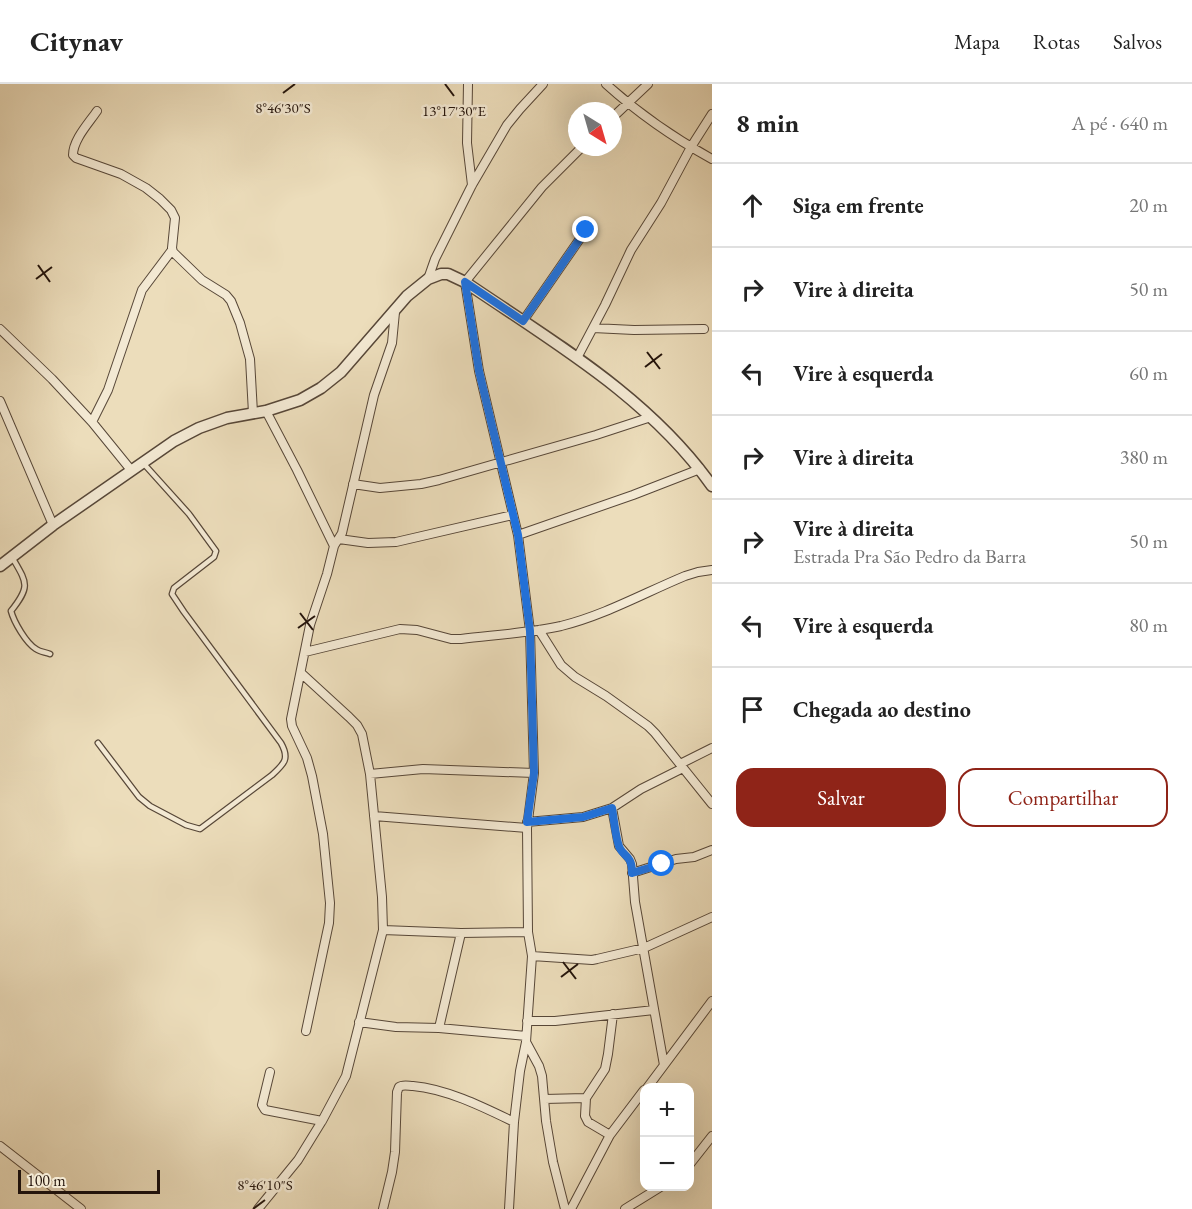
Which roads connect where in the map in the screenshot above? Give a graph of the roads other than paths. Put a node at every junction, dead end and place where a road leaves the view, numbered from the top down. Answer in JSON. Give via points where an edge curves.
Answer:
{"nodes":[{"id":1,"x":468,"y":84,"type":"edge"},
{"id":2,"x":543,"y":84,"type":"edge"},
{"id":3,"x":606,"y":84,"type":"edge"},
{"id":4,"x":648,"y":84,"type":"edge"},
{"id":5,"x":627,"y":103,"type":"junction"},
{"id":6,"x":622,"y":108,"type":"edge"},
{"id":7,"x":97,"y":111,"type":"dead end"},
{"id":8,"x":712,"y":114,"type":"edge"},
{"id":9,"x":691,"y":147,"type":"junction"},
{"id":10,"x":573,"y":156,"type":"edge"},
{"id":11,"x":712,"y":159,"type":"edge"},
{"id":12,"x":472,"y":185,"type":"junction"},
{"id":13,"x":586,"y":230,"type":"dead end"},
{"id":14,"x":172,"y":250,"type":"junction"},
{"id":15,"x":428,"y":279,"type":"junction"},
{"id":16,"x":465,"y":282,"type":"junction"},
{"id":17,"x":394,"y":312,"type":"junction"},
{"id":18,"x":523,"y":321,"type":"junction"},
{"id":19,"x":593,"y":328,"type":"junction"},
{"id":20,"x":0,"y":329,"type":"edge"},
{"id":21,"x":704,"y":329,"type":"dead end"},
{"id":22,"x":577,"y":358,"type":"junction"},
{"id":23,"x":0,"y":401,"type":"edge"},
{"id":24,"x":266,"y":411,"type":"junction"},
{"id":25,"x":253,"y":413,"type":"junction"},
{"id":26,"x":651,"y":417,"type":"junction"},
{"id":27,"x":92,"y":422,"type":"junction"},
{"id":28,"x":143,"y":463,"type":"junction"},
{"id":29,"x":501,"y":463,"type":"junction"},
{"id":30,"x":700,"y":469,"type":"junction"},
{"id":31,"x":131,"y":470,"type":"junction"},
{"id":32,"x":353,"y":484,"type":"junction"},
{"id":33,"x":712,"y":486,"type":"edge"},
{"id":34,"x":513,"y":514,"type":"junction"},
{"id":35,"x":53,"y":525,"type":"junction"},
{"id":36,"x":518,"y":535,"type":"junction"},
{"id":37,"x":336,"y":543,"type":"junction"},
{"id":38,"x":12,"y":557,"type":"junction"},
{"id":39,"x":0,"y":566,"type":"edge"},
{"id":40,"x":712,"y":570,"type":"edge"},
{"id":41,"x":534,"y":631,"type":"junction"},
{"id":42,"x":305,"y":652,"type":"junction"},
{"id":43,"x":50,"y":654,"type":"dead end"},
{"id":44,"x":301,"y":673,"type":"junction"},
{"id":45,"x":98,"y":743,"type":"dead end"},
{"id":46,"x":712,"y":748,"type":"edge"},
{"id":47,"x":681,"y":766,"type":"junction"},
{"id":48,"x":534,"y":773,"type":"junction"},
{"id":49,"x":370,"y":774,"type":"junction"},
{"id":50,"x":712,"y":804,"type":"edge"},
{"id":51,"x":612,"y":808,"type":"junction"},
{"id":52,"x":374,"y":816,"type":"junction"},
{"id":53,"x":527,"y":825,"type":"junction"},
{"id":54,"x":712,"y":850,"type":"edge"},
{"id":55,"x":632,"y":873,"type":"junction"},
{"id":56,"x":712,"y":917,"type":"edge"},
{"id":57,"x":383,"y":930,"type":"junction"},
{"id":58,"x":528,"y":932,"type":"junction"},
{"id":59,"x":461,"y":933,"type":"junction"},
{"id":60,"x":644,"y":948,"type":"junction"},
{"id":61,"x":532,"y":956,"type":"junction"},
{"id":62,"x":712,"y":1001,"type":"edge"},
{"id":63,"x":654,"y":1010,"type":"junction"},
{"id":64,"x":613,"y":1014,"type":"junction"},
{"id":65,"x":527,"y":1021,"type":"junction"},
{"id":66,"x":359,"y":1022,"type":"junction"},
{"id":67,"x":439,"y":1028,"type":"junction"},
{"id":68,"x":306,"y":1031,"type":"dead end"},
{"id":69,"x":526,"y":1039,"type":"junction"},
{"id":70,"x":664,"y":1065,"type":"junction"},
{"id":71,"x":270,"y":1072,"type":"dead end"},
{"id":72,"x":650,"y":1083,"type":"edge"},
{"id":73,"x":640,"y":1097,"type":"edge"},
{"id":74,"x":586,"y":1098,"type":"junction"},
{"id":75,"x":544,"y":1099,"type":"junction"},
{"id":76,"x":322,"y":1121,"type":"junction"},
{"id":77,"x":514,"y":1122,"type":"junction"},
{"id":78,"x":610,"y":1135,"type":"junction"},
{"id":79,"x":712,"y":1137,"type":"edge"},
{"id":80,"x":0,"y":1146,"type":"edge"},
{"id":81,"x":694,"y":1159,"type":"edge"},
{"id":82,"x":654,"y":1191,"type":"edge"},
{"id":83,"x":81,"y":1209,"type":"edge"},
{"id":84,"x":258,"y":1209,"type":"edge"},
{"id":85,"x":383,"y":1209,"type":"edge"},
{"id":86,"x":509,"y":1209,"type":"edge"},
{"id":87,"x":565,"y":1209,"type":"edge"},
{"id":88,"x":571,"y":1209,"type":"edge"},
{"id":89,"x":626,"y":1209,"type":"edge"}],
"edges":[{"from":1,"to":12,"type":"street","via":[[467,143]]},
{"from":2,"to":12,"type":"street","via":[[507,125]]},
{"from":3,"to":5,"type":"street"},
{"from":4,"to":5,"type":"street"},
{"from":5,"to":6,"type":"street"},
{"from":5,"to":9,"type":"street"},
{"from":7,"to":14,"type":"street","via":[[73,155],[121,174],[160,199],[175,218]]},
{"from":8,"to":9,"type":"street"},
{"from":9,"to":11,"type":"street"},
{"from":9,"to":19,"type":"street","via":[[631,250]]},
{"from":10,"to":16,"type":"street","via":[[542,187]]},
{"from":12,"to":15,"type":"street"},
{"from":13,"to":18,"type":"street"},
{"from":14,"to":25,"type":"street","via":[[202,280],[231,301],[250,359]]},
{"from":14,"to":27,"type":"street","via":[[142,290],[108,390]]},
{"from":15,"to":16,"type":"street","via":[[448,274]]},
{"from":15,"to":17,"type":"street"},
{"from":16,"to":18,"type":"street"},
{"from":16,"to":29,"type":"street","via":[[479,371]]},
{"from":17,"to":24,"type":"street","via":[[331,380],[300,400]]},
{"from":17,"to":32,"type":"street","via":[[392,343],[374,395]]},
{"from":18,"to":22,"type":"street"},
{"from":19,"to":21,"type":"street"},
{"from":19,"to":22,"type":"street"},
{"from":20,"to":27,"type":"street"},
{"from":22,"to":26,"type":"street"},
{"from":23,"to":35,"type":"street"},
{"from":24,"to":25,"type":"street"},
{"from":24,"to":37,"type":"street"},
{"from":25,"to":28,"type":"street","via":[[199,428]]},
{"from":26,"to":29,"type":"street"},
{"from":26,"to":30,"type":"street"},
{"from":27,"to":31,"type":"street"},
{"from":28,"to":31,"type":"street"},
{"from":28,"to":45,"type":"lane","via":[[216,551],[172,594],[281,743],[286,757],[272,775],[200,829],[139,797]]},
{"from":29,"to":32,"type":"street","via":[[421,484],[380,488]]},
{"from":29,"to":34,"type":"street"},
{"from":30,"to":33,"type":"street"},
{"from":30,"to":36,"type":"street"},
{"from":31,"to":35,"type":"street"},
{"from":32,"to":37,"type":"street","via":[[344,528]]},
{"from":34,"to":36,"type":"street"},
{"from":34,"to":37,"type":"street","via":[[396,542]]},
{"from":35,"to":38,"type":"street"},
{"from":36,"to":41,"type":"street"},
{"from":37,"to":42,"type":"street"},
{"from":38,"to":39,"type":"street"},
{"from":38,"to":43,"type":"lane","via":[[26,585],[11,611],[13,620],[31,645]]},
{"from":40,"to":41,"type":"street","via":[[685,576],[605,612]]},
{"from":41,"to":42,"type":"street","via":[[451,639],[400,629]]},
{"from":41,"to":47,"type":"street","via":[[575,677],[648,726]]},
{"from":41,"to":48,"type":"street"},
{"from":42,"to":44,"type":"street"},
{"from":44,"to":49,"type":"street","via":[[357,725]]},
{"from":44,"to":68,"type":"street","via":[[291,719],[312,776],[330,903]]},
{"from":46,"to":47,"type":"street"},
{"from":47,"to":50,"type":"street"},
{"from":47,"to":51,"type":"street"},
{"from":48,"to":49,"type":"street","via":[[423,769]]},
{"from":48,"to":53,"type":"street"},
{"from":49,"to":52,"type":"street"},
{"from":51,"to":53,"type":"street","via":[[583,817]]},
{"from":51,"to":55,"type":"street","via":[[619,846],[630,859]]},
{"from":52,"to":53,"type":"street"},
{"from":52,"to":57,"type":"street"},
{"from":53,"to":58,"type":"street"},
{"from":54,"to":55,"type":"street"},
{"from":55,"to":60,"type":"street"},
{"from":56,"to":60,"type":"street"},
{"from":57,"to":59,"type":"street"},
{"from":57,"to":66,"type":"street"},
{"from":58,"to":59,"type":"street"},
{"from":58,"to":61,"type":"street"},
{"from":59,"to":67,"type":"street"},
{"from":60,"to":61,"type":"street","via":[[592,960]]},
{"from":60,"to":63,"type":"street"},
{"from":61,"to":65,"type":"street"},
{"from":62,"to":70,"type":"street"},
{"from":63,"to":64,"type":"street"},
{"from":63,"to":70,"type":"street"},
{"from":64,"to":65,"type":"street"},
{"from":64,"to":74,"type":"street","via":[[605,1069]]},
{"from":65,"to":69,"type":"street"},
{"from":66,"to":67,"type":"street"},
{"from":66,"to":76,"type":"street","via":[[346,1076]]},
{"from":67,"to":69,"type":"street"},
{"from":69,"to":75,"type":"street","via":[[542,1076]]},
{"from":69,"to":77,"type":"street"},
{"from":70,"to":72,"type":"street"},
{"from":71,"to":76,"type":"street","via":[[262,1105],[265,1110]]},
{"from":73,"to":78,"type":"street"},
{"from":74,"to":75,"type":"street"},
{"from":74,"to":78,"type":"street","via":[[588,1122]]},
{"from":75,"to":87,"type":"street"},
{"from":76,"to":84,"type":"street","via":[[298,1160]]},
{"from":77,"to":85,"type":"street","via":[[440,1091],[399,1088],[394,1162]]},
{"from":77,"to":86,"type":"street"},
{"from":78,"to":88,"type":"street"},
{"from":79,"to":81,"type":"street"},
{"from":80,"to":83,"type":"street"},
{"from":82,"to":89,"type":"street"}]}
